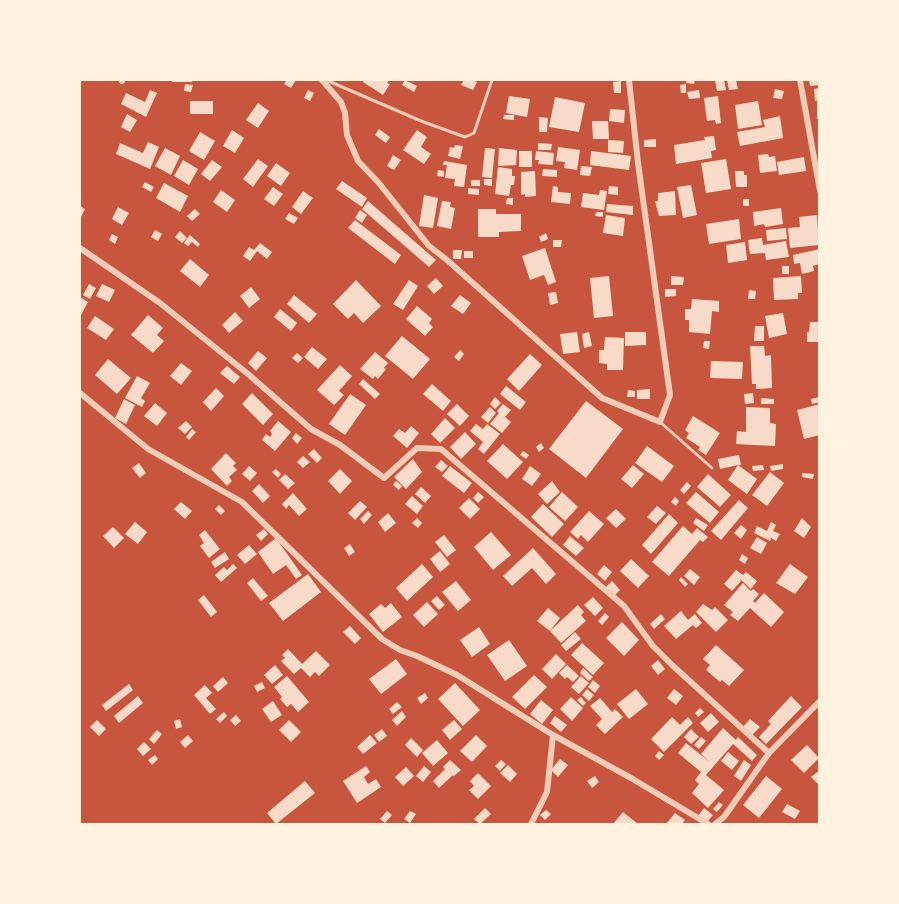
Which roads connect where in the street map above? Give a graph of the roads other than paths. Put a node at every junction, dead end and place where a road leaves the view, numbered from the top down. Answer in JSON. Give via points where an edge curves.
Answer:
{"nodes":[{"id":1,"x":324,"y":80,"type":"edge"},
{"id":2,"x":492,"y":80,"type":"edge"},
{"id":3,"x":629,"y":80,"type":"edge"},
{"id":4,"x":800,"y":80,"type":"edge"},
{"id":5,"x":819,"y":191,"type":"edge"},
{"id":6,"x":80,"y":248,"type":"edge"},
{"id":7,"x":80,"y":393,"type":"edge"},
{"id":8,"x":660,"y":422,"type":"junction"},
{"id":9,"x":712,"y":468,"type":"dead end"},
{"id":10,"x":819,"y":701,"type":"edge"},
{"id":11,"x":553,"y":735,"type":"junction"},
{"id":12,"x":770,"y":753,"type":"junction"},
{"id":13,"x":531,"y":825,"type":"edge"},
{"id":14,"x":708,"y":825,"type":"edge"},
{"id":15,"x":715,"y":825,"type":"edge"}],
"edges":[{"from":1,"to":2,"type":"lane","via":[[465,137],[474,133]]},
{"from":1,"to":8,"type":"street","via":[[341,102],[347,135],[358,161],[429,246],[563,361],[586,386],[602,398]]},
{"from":3,"to":8,"type":"street","via":[[670,395]]},
{"from":4,"to":5,"type":"street"},
{"from":6,"to":12,"type":"street","via":[[160,303],[312,429],[384,478],[417,448],[441,449],[624,606],[653,646]]},
{"from":7,"to":11,"type":"street","via":[[148,449],[242,502],[382,639],[457,675]]},
{"from":8,"to":9,"type":"lane"},
{"from":10,"to":12,"type":"street"},
{"from":11,"to":13,"type":"street","via":[[547,792]]},
{"from":11,"to":14,"type":"street"},
{"from":12,"to":15,"type":"street"}]}
